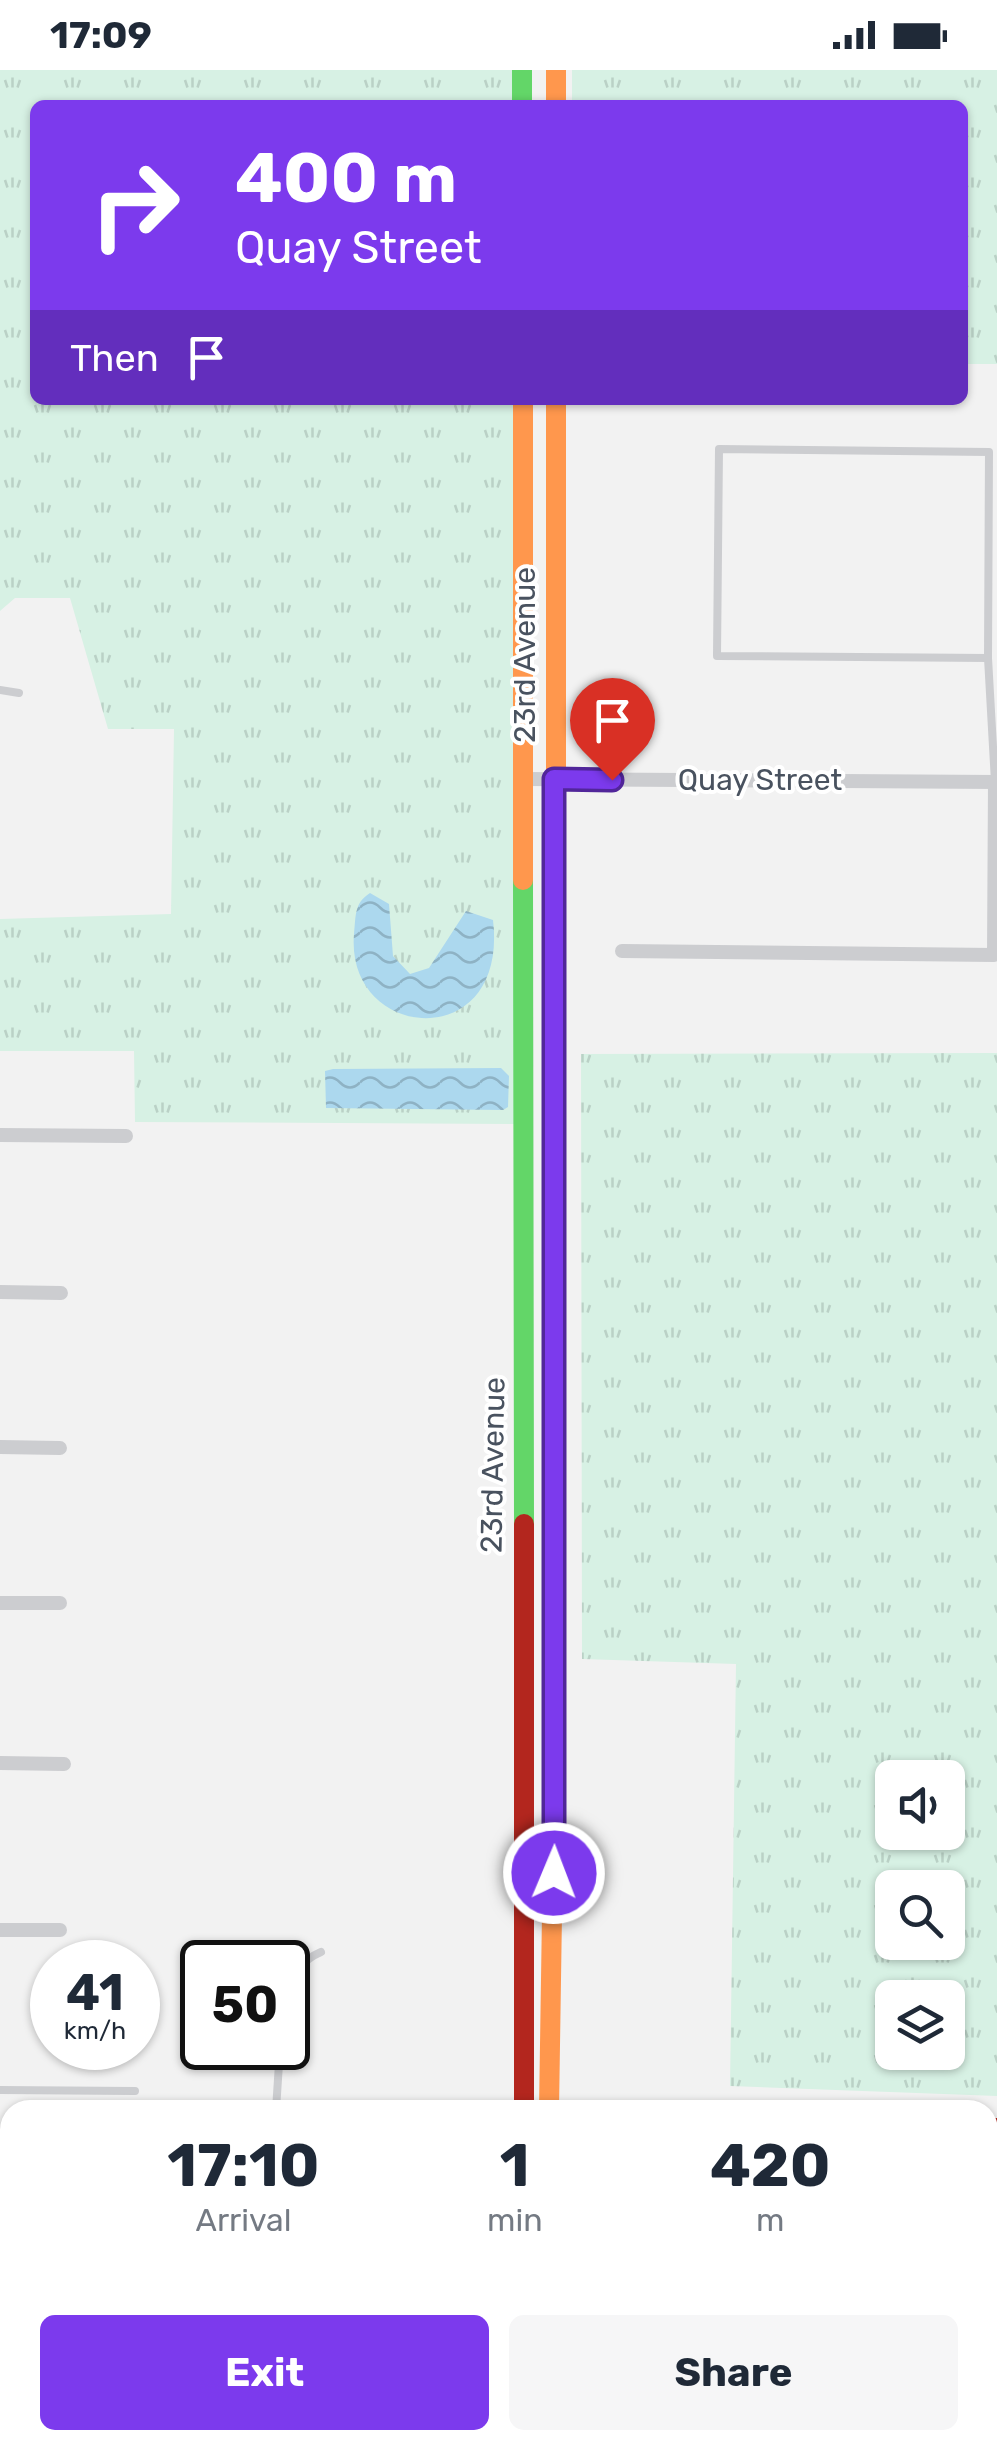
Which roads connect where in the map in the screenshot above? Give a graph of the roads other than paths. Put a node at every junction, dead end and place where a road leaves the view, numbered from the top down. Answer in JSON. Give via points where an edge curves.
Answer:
{"nodes":[{"id":1,"x":522,"y":70,"type":"edge"},
{"id":2,"x":556,"y":70,"type":"edge"},
{"id":3,"x":522,"y":100,"type":"edge"},
{"id":4,"x":556,"y":100,"type":"edge"},
{"id":5,"x":523,"y":405,"type":"edge"},
{"id":6,"x":556,"y":405,"type":"edge"},
{"id":7,"x":988,"y":658,"type":"junction"},
{"id":8,"x":0,"y":690,"type":"edge"},
{"id":9,"x":19,"y":693,"type":"dead end"},
{"id":10,"x":522,"y":778,"type":"junction"},
{"id":11,"x":554,"y":779,"type":"junction"},
{"id":12,"x":996,"y":782,"type":"edge"},
{"id":13,"x":622,"y":952,"type":"dead end"},
{"id":14,"x":0,"y":1134,"type":"edge"},
{"id":15,"x":126,"y":1136,"type":"dead end"},
{"id":16,"x":0,"y":1292,"type":"edge"},
{"id":17,"x":61,"y":1293,"type":"dead end"},
{"id":18,"x":0,"y":1447,"type":"edge"},
{"id":19,"x":60,"y":1448,"type":"dead end"},
{"id":20,"x":0,"y":1603,"type":"edge"},
{"id":21,"x":60,"y":1603,"type":"dead end"},
{"id":22,"x":0,"y":1763,"type":"edge"},
{"id":23,"x":64,"y":1764,"type":"dead end"},
{"id":24,"x":0,"y":1930,"type":"edge"},
{"id":25,"x":60,"y":1930,"type":"dead end"},
{"id":26,"x":320,"y":1952,"type":"dead end"},
{"id":27,"x":310,"y":1957,"type":"edge"},
{"id":28,"x":279,"y":2070,"type":"edge"},
{"id":29,"x":0,"y":2090,"type":"edge"},
{"id":30,"x":135,"y":2091,"type":"dead end"},
{"id":31,"x":277,"y":2100,"type":"edge"},
{"id":32,"x":524,"y":2100,"type":"edge"},
{"id":33,"x":550,"y":2100,"type":"edge"}],
"edges":[{"from":1,"to":3,"type":"main road"},
{"from":2,"to":4,"type":"main road"},
{"from":5,"to":10,"type":"main road","name":"23rd Avenue"},
{"from":6,"to":11,"type":"main road","name":"23rd Avenue"},
{"from":7,"to":7,"type":"lane","via":[[717,656],[719,449],[989,452]]},
{"from":7,"to":12,"type":"lane"},
{"from":8,"to":9,"type":"lane"},
{"from":10,"to":11,"type":"street","name":"Quay Street"},
{"from":10,"to":32,"type":"main road","name":"23rd Avenue"},
{"from":11,"to":12,"type":"street","name":"Quay Street"},
{"from":11,"to":33,"type":"main road","name":"23rd Avenue"},
{"from":12,"to":13,"type":"street","via":[[994,956]]},
{"from":14,"to":15,"type":"street"},
{"from":16,"to":17,"type":"street"},
{"from":18,"to":19,"type":"street"},
{"from":20,"to":21,"type":"street"},
{"from":22,"to":23,"type":"street"},
{"from":24,"to":25,"type":"street"},
{"from":26,"to":27,"type":"lane"},
{"from":28,"to":31,"type":"lane"},
{"from":29,"to":30,"type":"lane"}]}
